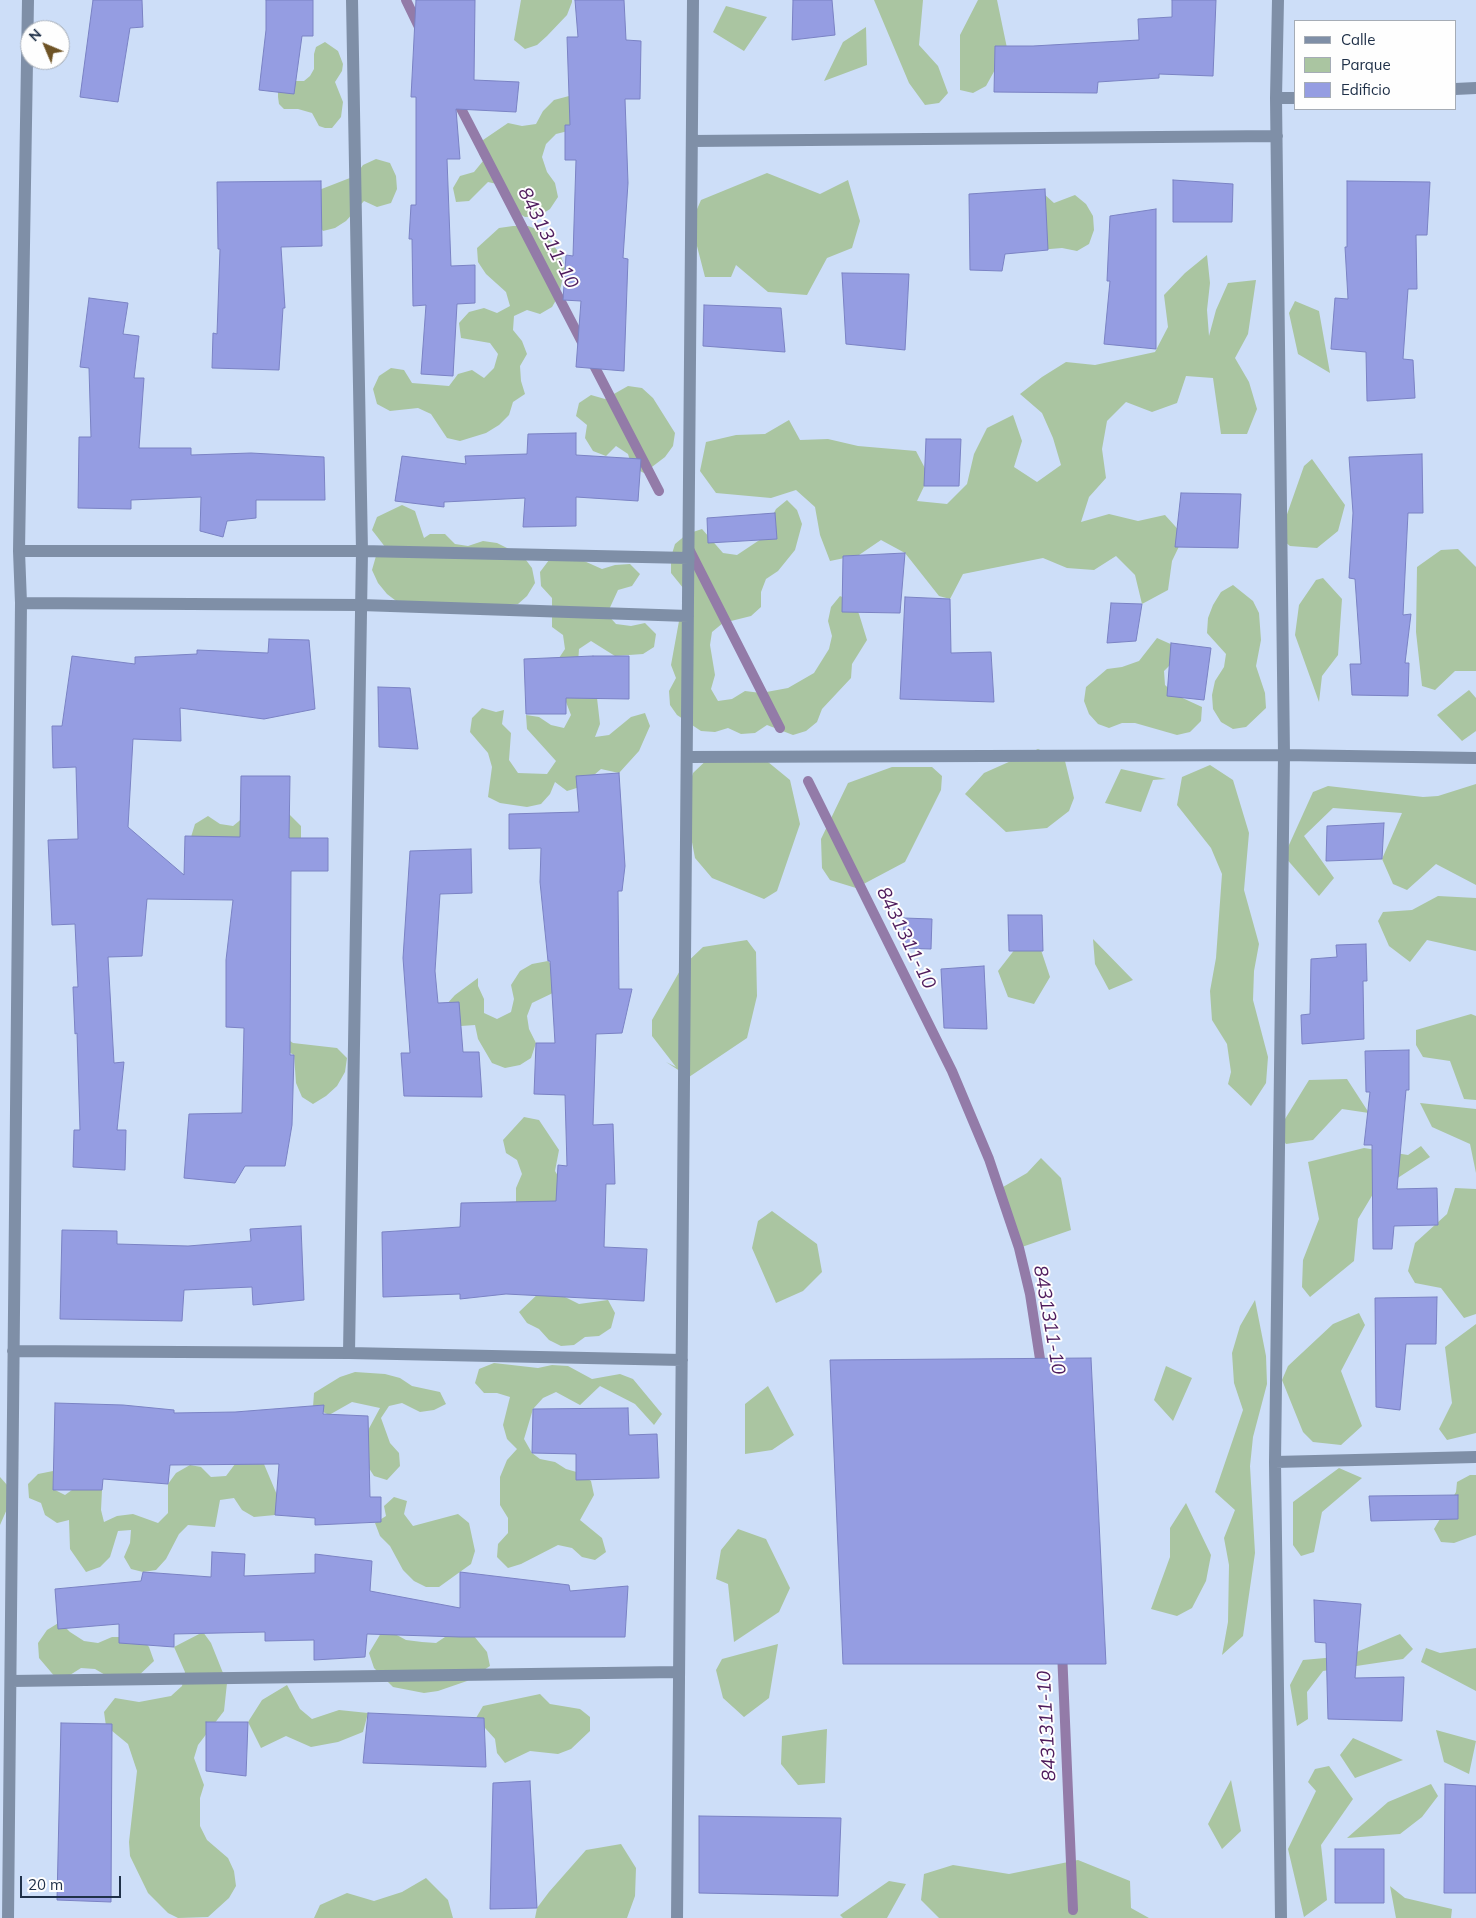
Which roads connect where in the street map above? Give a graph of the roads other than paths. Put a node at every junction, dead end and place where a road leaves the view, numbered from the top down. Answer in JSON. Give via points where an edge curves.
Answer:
{"nodes":[{"id":1,"x":28,"y":0,"type":"edge"},
{"id":2,"x":352,"y":0,"type":"edge"},
{"id":3,"x":693,"y":0,"type":"edge"},
{"id":4,"x":1278,"y":0,"type":"edge"},
{"id":5,"x":1476,"y":88,"type":"edge"},
{"id":6,"x":1456,"y":89,"type":"edge"},
{"id":7,"x":1276,"y":98,"type":"junction"},
{"id":8,"x":1294,"y":98,"type":"edge"},
{"id":9,"x":1277,"y":136,"type":"junction"},
{"id":10,"x":692,"y":141,"type":"junction"},
{"id":11,"x":362,"y":550,"type":"junction"},
{"id":12,"x":19,"y":551,"type":"junction"},
{"id":13,"x":688,"y":558,"type":"junction"},
{"id":14,"x":22,"y":603,"type":"junction"},
{"id":15,"x":360,"y":605,"type":"junction"},
{"id":16,"x":688,"y":616,"type":"junction"},
{"id":17,"x":1284,"y":755,"type":"junction"},
{"id":18,"x":687,"y":757,"type":"junction"},
{"id":19,"x":1476,"y":758,"type":"edge"},
{"id":20,"x":13,"y":1351,"type":"junction"},
{"id":21,"x":349,"y":1353,"type":"junction"},
{"id":22,"x":682,"y":1360,"type":"junction"},
{"id":23,"x":1476,"y":1457,"type":"edge"},
{"id":24,"x":1274,"y":1462,"type":"junction"},
{"id":25,"x":679,"y":1672,"type":"junction"},
{"id":26,"x":11,"y":1681,"type":"junction"},
{"id":27,"x":8,"y":1918,"type":"edge"},
{"id":28,"x":677,"y":1918,"type":"edge"},
{"id":29,"x":1281,"y":1918,"type":"edge"}],
"edges":[{"from":1,"to":12,"type":"street"},
{"from":2,"to":11,"type":"street"},
{"from":3,"to":10,"type":"street"},
{"from":4,"to":7,"type":"street"},
{"from":5,"to":6,"type":"street"},
{"from":7,"to":8,"type":"street"},
{"from":7,"to":9,"type":"street"},
{"from":9,"to":10,"type":"street"},
{"from":9,"to":17,"type":"street"},
{"from":10,"to":13,"type":"street"},
{"from":11,"to":12,"type":"street"},
{"from":11,"to":13,"type":"street"},
{"from":11,"to":15,"type":"street"},
{"from":12,"to":14,"type":"street"},
{"from":13,"to":16,"type":"street"},
{"from":14,"to":15,"type":"street"},
{"from":14,"to":20,"type":"street"},
{"from":15,"to":16,"type":"street"},
{"from":15,"to":21,"type":"street"},
{"from":16,"to":18,"type":"street"},
{"from":17,"to":18,"type":"street"},
{"from":17,"to":19,"type":"street"},
{"from":17,"to":24,"type":"street"},
{"from":18,"to":22,"type":"street"},
{"from":20,"to":21,"type":"street"},
{"from":20,"to":26,"type":"street"},
{"from":21,"to":22,"type":"street"},
{"from":22,"to":25,"type":"street"},
{"from":23,"to":24,"type":"street"},
{"from":24,"to":29,"type":"street"},
{"from":25,"to":26,"type":"street"},
{"from":25,"to":28,"type":"street"},
{"from":26,"to":27,"type":"street"}]}
